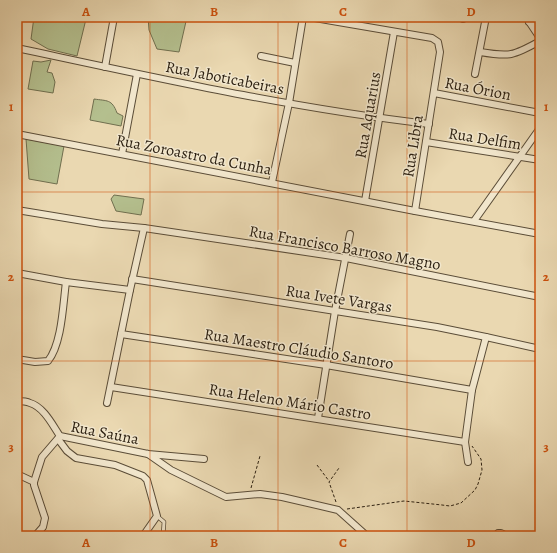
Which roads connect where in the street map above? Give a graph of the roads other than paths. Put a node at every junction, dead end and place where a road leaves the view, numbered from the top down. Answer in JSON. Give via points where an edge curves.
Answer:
{"nodes":[{"id":1,"x":114,"y":17,"type":"edge"},
{"id":2,"x":303,"y":17,"type":"edge"},
{"id":3,"x":309,"y":17,"type":"edge"},
{"id":4,"x":486,"y":17,"type":"edge"},
{"id":5,"x":527,"y":20,"type":"edge"},
{"id":6,"x":540,"y":24,"type":"edge"},
{"id":7,"x":394,"y":32,"type":"junction"},
{"id":8,"x":540,"y":38,"type":"edge"},
{"id":9,"x":540,"y":41,"type":"edge"},
{"id":10,"x":17,"y":48,"type":"edge"},
{"id":11,"x":480,"y":52,"type":"junction"},
{"id":12,"x":261,"y":56,"type":"dead end"},
{"id":13,"x":295,"y":62,"type":"junction"},
{"id":14,"x":105,"y":67,"type":"junction"},
{"id":15,"x":137,"y":74,"type":"junction"},
{"id":16,"x":476,"y":74,"type":"dead end"},
{"id":17,"x":434,"y":93,"type":"junction"},
{"id":18,"x":289,"y":103,"type":"junction"},
{"id":19,"x":540,"y":113,"type":"edge"},
{"id":20,"x":379,"y":118,"type":"junction"},
{"id":21,"x":428,"y":124,"type":"junction"},
{"id":22,"x":540,"y":128,"type":"edge"},
{"id":23,"x":17,"y":134,"type":"edge"},
{"id":24,"x":426,"y":142,"type":"junction"},
{"id":25,"x":122,"y":154,"type":"junction"},
{"id":26,"x":519,"y":157,"type":"junction"},
{"id":27,"x":540,"y":160,"type":"edge"},
{"id":28,"x":272,"y":182,"type":"junction"},
{"id":29,"x":365,"y":201,"type":"junction"},
{"id":30,"x":17,"y":210,"type":"edge"},
{"id":31,"x":415,"y":210,"type":"junction"},
{"id":32,"x":474,"y":221,"type":"junction"},
{"id":33,"x":144,"y":228,"type":"junction"},
{"id":34,"x":350,"y":234,"type":"dead end"},
{"id":35,"x":540,"y":234,"type":"edge"},
{"id":36,"x":346,"y":258,"type":"junction"},
{"id":37,"x":17,"y":273,"type":"edge"},
{"id":38,"x":132,"y":279,"type":"junction"},
{"id":39,"x":66,"y":282,"type":"junction"},
{"id":40,"x":130,"y":290,"type":"junction"},
{"id":41,"x":540,"y":297,"type":"edge"},
{"id":42,"x":335,"y":311,"type":"junction"},
{"id":43,"x":121,"y":334,"type":"junction"},
{"id":44,"x":486,"y":337,"type":"junction"},
{"id":45,"x":540,"y":349,"type":"edge"},
{"id":46,"x":17,"y":359,"type":"edge"},
{"id":47,"x":326,"y":365,"type":"junction"},
{"id":48,"x":111,"y":387,"type":"junction"},
{"id":49,"x":472,"y":390,"type":"junction"},
{"id":50,"x":17,"y":401,"type":"edge"},
{"id":51,"x":107,"y":403,"type":"dead end"},
{"id":52,"x":318,"y":418,"type":"junction"},
{"id":53,"x":59,"y":438,"type":"junction"},
{"id":54,"x":465,"y":442,"type":"junction"},
{"id":55,"x":148,"y":454,"type":"junction"},
{"id":56,"x":204,"y":459,"type":"dead end"},
{"id":57,"x":468,"y":462,"type":"dead end"},
{"id":58,"x":17,"y":474,"type":"edge"},
{"id":59,"x":34,"y":482,"type":"junction"},
{"id":60,"x":157,"y":516,"type":"junction"},
{"id":61,"x":35,"y":536,"type":"edge"},
{"id":62,"x":143,"y":536,"type":"edge"},
{"id":63,"x":163,"y":536,"type":"edge"},
{"id":64,"x":367,"y":536,"type":"edge"},
{"id":65,"x":495,"y":536,"type":"edge"},
{"id":66,"x":507,"y":536,"type":"edge"}],
"edges":[{"from":1,"to":14,"type":"street"},
{"from":2,"to":13,"type":"street"},
{"from":3,"to":7,"type":"street"},
{"from":4,"to":11,"type":"street"},
{"from":5,"to":6,"type":"street"},
{"from":5,"to":8,"type":"street"},
{"from":7,"to":17,"type":"street","name":"Rua Libra","via":[[432,38],[438,42],[440,52]]},
{"from":7,"to":20,"type":"street","name":"Rua Aquarius"},
{"from":9,"to":11,"type":"street","via":[[510,55]]},
{"from":10,"to":14,"type":"street","name":"Rua Jaboticabeiras"},
{"from":11,"to":16,"type":"street"},
{"from":12,"to":13,"type":"street"},
{"from":13,"to":18,"type":"street"},
{"from":14,"to":15,"type":"street","name":"Rua Jaboticabeiras"},
{"from":15,"to":18,"type":"street","name":"Rua Jaboticabeiras"},
{"from":15,"to":25,"type":"street"},
{"from":17,"to":19,"type":"street","name":"Rua Órion"},
{"from":17,"to":21,"type":"street","name":"Rua Libra"},
{"from":18,"to":20,"type":"street","name":"Rua Jaboticabeiras"},
{"from":18,"to":28,"type":"street"},
{"from":20,"to":21,"type":"street","name":"Rua Jaboticabeiras"},
{"from":20,"to":29,"type":"street","name":"Rua Aquarius"},
{"from":21,"to":24,"type":"street","name":"Rua Libra"},
{"from":22,"to":26,"type":"street"},
{"from":23,"to":25,"type":"street","name":"Rua Zoroastro da Cunha"},
{"from":24,"to":26,"type":"street","name":"Rua Delfim"},
{"from":24,"to":31,"type":"street","name":"Rua Libra"},
{"from":25,"to":28,"type":"street","name":"Rua Zoroastro da Cunha"},
{"from":26,"to":27,"type":"street","name":"Rua Delfim"},
{"from":26,"to":32,"type":"street"},
{"from":28,"to":29,"type":"street","name":"Rua Zoroastro da Cunha"},
{"from":29,"to":31,"type":"street"},
{"from":30,"to":33,"type":"street","name":"Rua Francisco Barroso Magno"},
{"from":31,"to":32,"type":"street"},
{"from":32,"to":35,"type":"street"},
{"from":33,"to":36,"type":"street","name":"Rua Francisco Barroso Magno"},
{"from":33,"to":38,"type":"street"},
{"from":34,"to":36,"type":"street"},
{"from":36,"to":41,"type":"street","name":"Rua Francisco Barroso Magno"},
{"from":36,"to":42,"type":"street"},
{"from":37,"to":39,"type":"street"},
{"from":38,"to":40,"type":"street"},
{"from":38,"to":42,"type":"street","name":"Rua Ivete Vargas"},
{"from":39,"to":40,"type":"street"},
{"from":39,"to":46,"type":"street","via":[[58,339],[52,356],[48,361],[42,362]]},
{"from":40,"to":43,"type":"street"},
{"from":42,"to":44,"type":"street","name":"Rua Ivete Vargas"},
{"from":42,"to":47,"type":"street"},
{"from":43,"to":47,"type":"street","name":"Rua Maestro Cláudio Santoro"},
{"from":43,"to":48,"type":"street"},
{"from":44,"to":45,"type":"street","name":"Rua Ivete Vargas"},
{"from":44,"to":49,"type":"street"},
{"from":47,"to":49,"type":"street","name":"Rua Maestro Cláudio Santoro"},
{"from":47,"to":52,"type":"street"},
{"from":48,"to":51,"type":"street"},
{"from":48,"to":52,"type":"street","name":"Rua Heleno Mário Castro"},
{"from":49,"to":54,"type":"street"},
{"from":50,"to":53,"type":"street","name":"Rua Saúna","via":[[28,402],[41,409]]},
{"from":52,"to":54,"type":"street","name":"Rua Heleno Mário Castro"},
{"from":53,"to":55,"type":"street","name":"Rua Saúna"},
{"from":53,"to":59,"type":"street","via":[[42,457]]},
{"from":53,"to":60,"type":"street","via":[[76,458],[111,464],[143,476],[149,485]]},
{"from":54,"to":57,"type":"street"},
{"from":55,"to":56,"type":"street","name":"Rua Saúna"},
{"from":55,"to":64,"type":"street","via":[[171,470],[226,496],[250,494],[282,497],[338,510]]},
{"from":58,"to":59,"type":"street"},
{"from":59,"to":61,"type":"street","via":[[45,518],[43,527]]},
{"from":60,"to":62,"type":"street"},
{"from":60,"to":63,"type":"lane","via":[[164,524]]},
{"from":65,"to":66,"type":"street","via":[[501,532]]}]}
